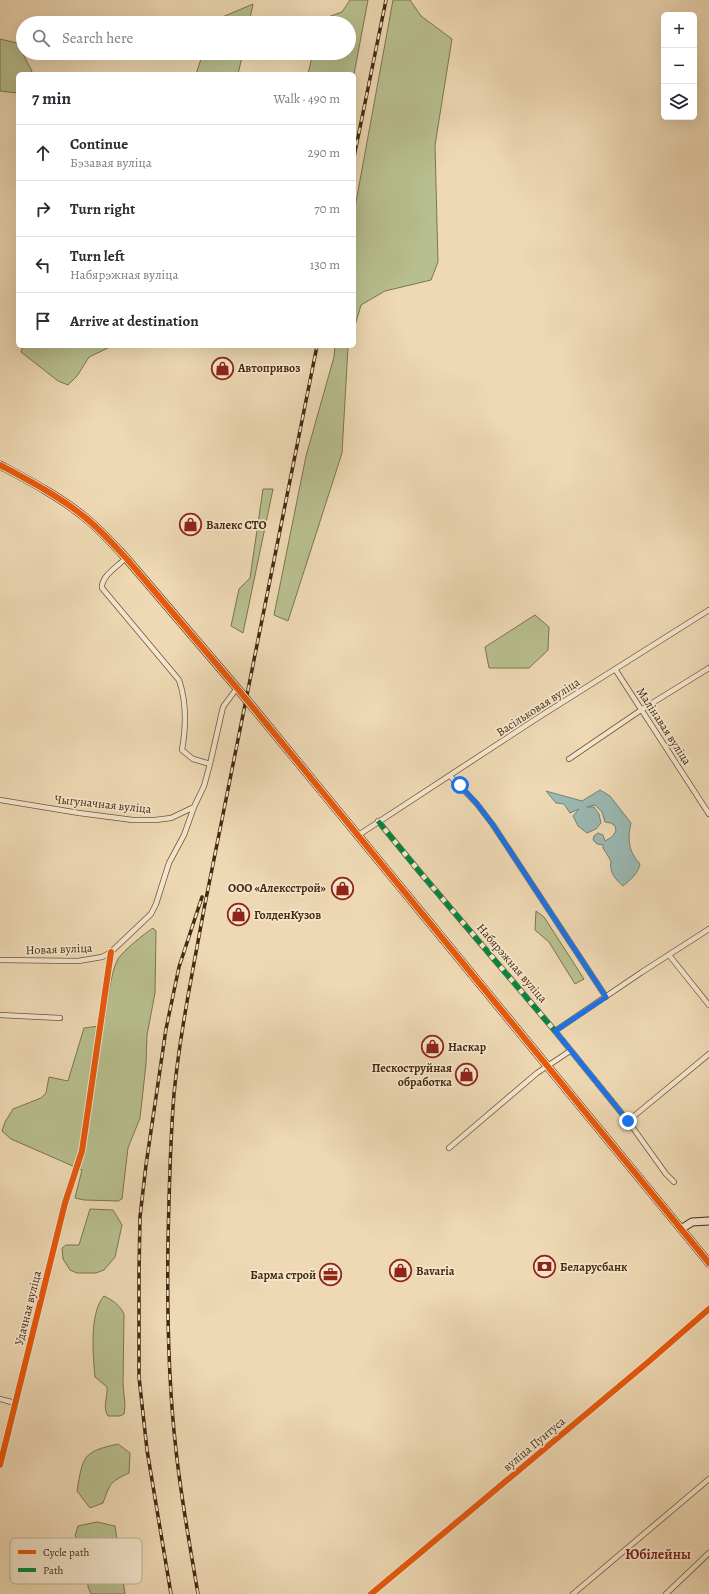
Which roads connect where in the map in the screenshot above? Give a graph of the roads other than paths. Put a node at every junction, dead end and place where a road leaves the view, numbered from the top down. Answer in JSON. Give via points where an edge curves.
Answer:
{"nodes":[{"id":1,"x":0,"y":465,"type":"edge"},
{"id":2,"x":126,"y":558,"type":"junction"},
{"id":3,"x":709,"y":610,"type":"edge"},
{"id":4,"x":709,"y":668,"type":"edge"},
{"id":5,"x":615,"y":669,"type":"junction"},
{"id":6,"x":237,"y":688,"type":"junction"},
{"id":7,"x":641,"y":710,"type":"junction"},
{"id":8,"x":569,"y":759,"type":"dead end"},
{"id":9,"x":210,"y":764,"type":"junction"},
{"id":10,"x":450,"y":776,"type":"junction"},
{"id":11,"x":1,"y":800,"type":"edge"},
{"id":12,"x":194,"y":807,"type":"junction"},
{"id":13,"x":709,"y":814,"type":"edge"},
{"id":14,"x":378,"y":821,"type":"junction"},
{"id":15,"x":357,"y":836,"type":"junction"},
{"id":16,"x":709,"y":929,"type":"edge"},
{"id":17,"x":111,"y":952,"type":"junction"},
{"id":18,"x":669,"y":955,"type":"junction"},
{"id":19,"x":0,"y":960,"type":"edge"},
{"id":20,"x":606,"y":997,"type":"junction"},
{"id":21,"x":709,"y":1005,"type":"edge"},
{"id":22,"x":0,"y":1015,"type":"edge"},
{"id":23,"x":60,"y":1018,"type":"dead end"},
{"id":24,"x":555,"y":1031,"type":"junction"},
{"id":25,"x":570,"y":1051,"type":"junction"},
{"id":26,"x":709,"y":1054,"type":"edge"},
{"id":27,"x":548,"y":1065,"type":"junction"},
{"id":28,"x":628,"y":1121,"type":"junction"},
{"id":29,"x":449,"y":1148,"type":"dead end"},
{"id":30,"x":674,"y":1182,"type":"dead end"},
{"id":31,"x":709,"y":1221,"type":"edge"},
{"id":32,"x":681,"y":1229,"type":"junction"},
{"id":33,"x":709,"y":1263,"type":"edge"},
{"id":34,"x":709,"y":1309,"type":"edge"},
{"id":35,"x":0,"y":1400,"type":"edge"},
{"id":36,"x":15,"y":1403,"type":"junction"},
{"id":37,"x":0,"y":1465,"type":"edge"},
{"id":38,"x":709,"y":1479,"type":"edge"},
{"id":39,"x":709,"y":1553,"type":"edge"},
{"id":40,"x":371,"y":1594,"type":"edge"},
{"id":41,"x":573,"y":1594,"type":"edge"},
{"id":42,"x":666,"y":1594,"type":"edge"}],
"edges":[{"from":1,"to":2,"type":"street","via":[[81,514]]},
{"from":2,"to":6,"type":"street"},
{"from":2,"to":9,"type":"street","via":[[104,578],[102,588],[178,680],[184,698],[186,719],[182,750],[193,759]]},
{"from":3,"to":5,"type":"street","name":"Васільковая вуліца"},
{"from":4,"to":7,"type":"street"},
{"from":5,"to":7,"type":"street","name":"Малінавая вуліца"},
{"from":5,"to":10,"type":"street","name":"Васільковая вуліца"},
{"from":6,"to":9,"type":"street","via":[[223,707]]},
{"from":6,"to":15,"type":"street"},
{"from":7,"to":8,"type":"street"},
{"from":7,"to":13,"type":"street","name":"Малінавая вуліца"},
{"from":9,"to":12,"type":"street","via":[[204,786]]},
{"from":10,"to":14,"type":"street","name":"Васільковая вуліца"},
{"from":10,"to":20,"type":"street","via":[[493,825]]},
{"from":11,"to":12,"type":"street","name":"Чыгуначная вуліца","via":[[133,820],[171,818]]},
{"from":12,"to":17,"type":"street","name":"Новая вуліца","via":[[184,835],[169,863],[151,914]]},
{"from":14,"to":15,"type":"street","name":"Васільковая вуліца"},
{"from":14,"to":24,"type":"street","name":"Набярэжная вуліца"},
{"from":15,"to":27,"type":"street"},
{"from":16,"to":18,"type":"street"},
{"from":17,"to":19,"type":"street","name":"Новая вуліца","via":[[78,961]]},
{"from":17,"to":36,"type":"street","name":"Удачная вуліца","via":[[82,1151],[65,1203]]},
{"from":18,"to":20,"type":"street"},
{"from":18,"to":21,"type":"street"},
{"from":20,"to":24,"type":"street"},
{"from":22,"to":23,"type":"street"},
{"from":24,"to":25,"type":"street","name":"Набярэжная вуліца"},
{"from":25,"to":27,"type":"street"},
{"from":25,"to":28,"type":"street","name":"Набярэжная вуліца"},
{"from":26,"to":28,"type":"street"},
{"from":27,"to":29,"type":"street"},
{"from":27,"to":32,"type":"street"},
{"from":28,"to":30,"type":"street","name":"Набярэжная вуліца"},
{"from":31,"to":32,"type":"street","via":[[692,1222]]},
{"from":32,"to":33,"type":"street"},
{"from":34,"to":40,"type":"street","name":"вуліца Пунтуса"},
{"from":35,"to":36,"type":"street"},
{"from":36,"to":37,"type":"street","name":"Удачная вуліца"},
{"from":38,"to":41,"type":"street"},
{"from":39,"to":42,"type":"street"}]}
